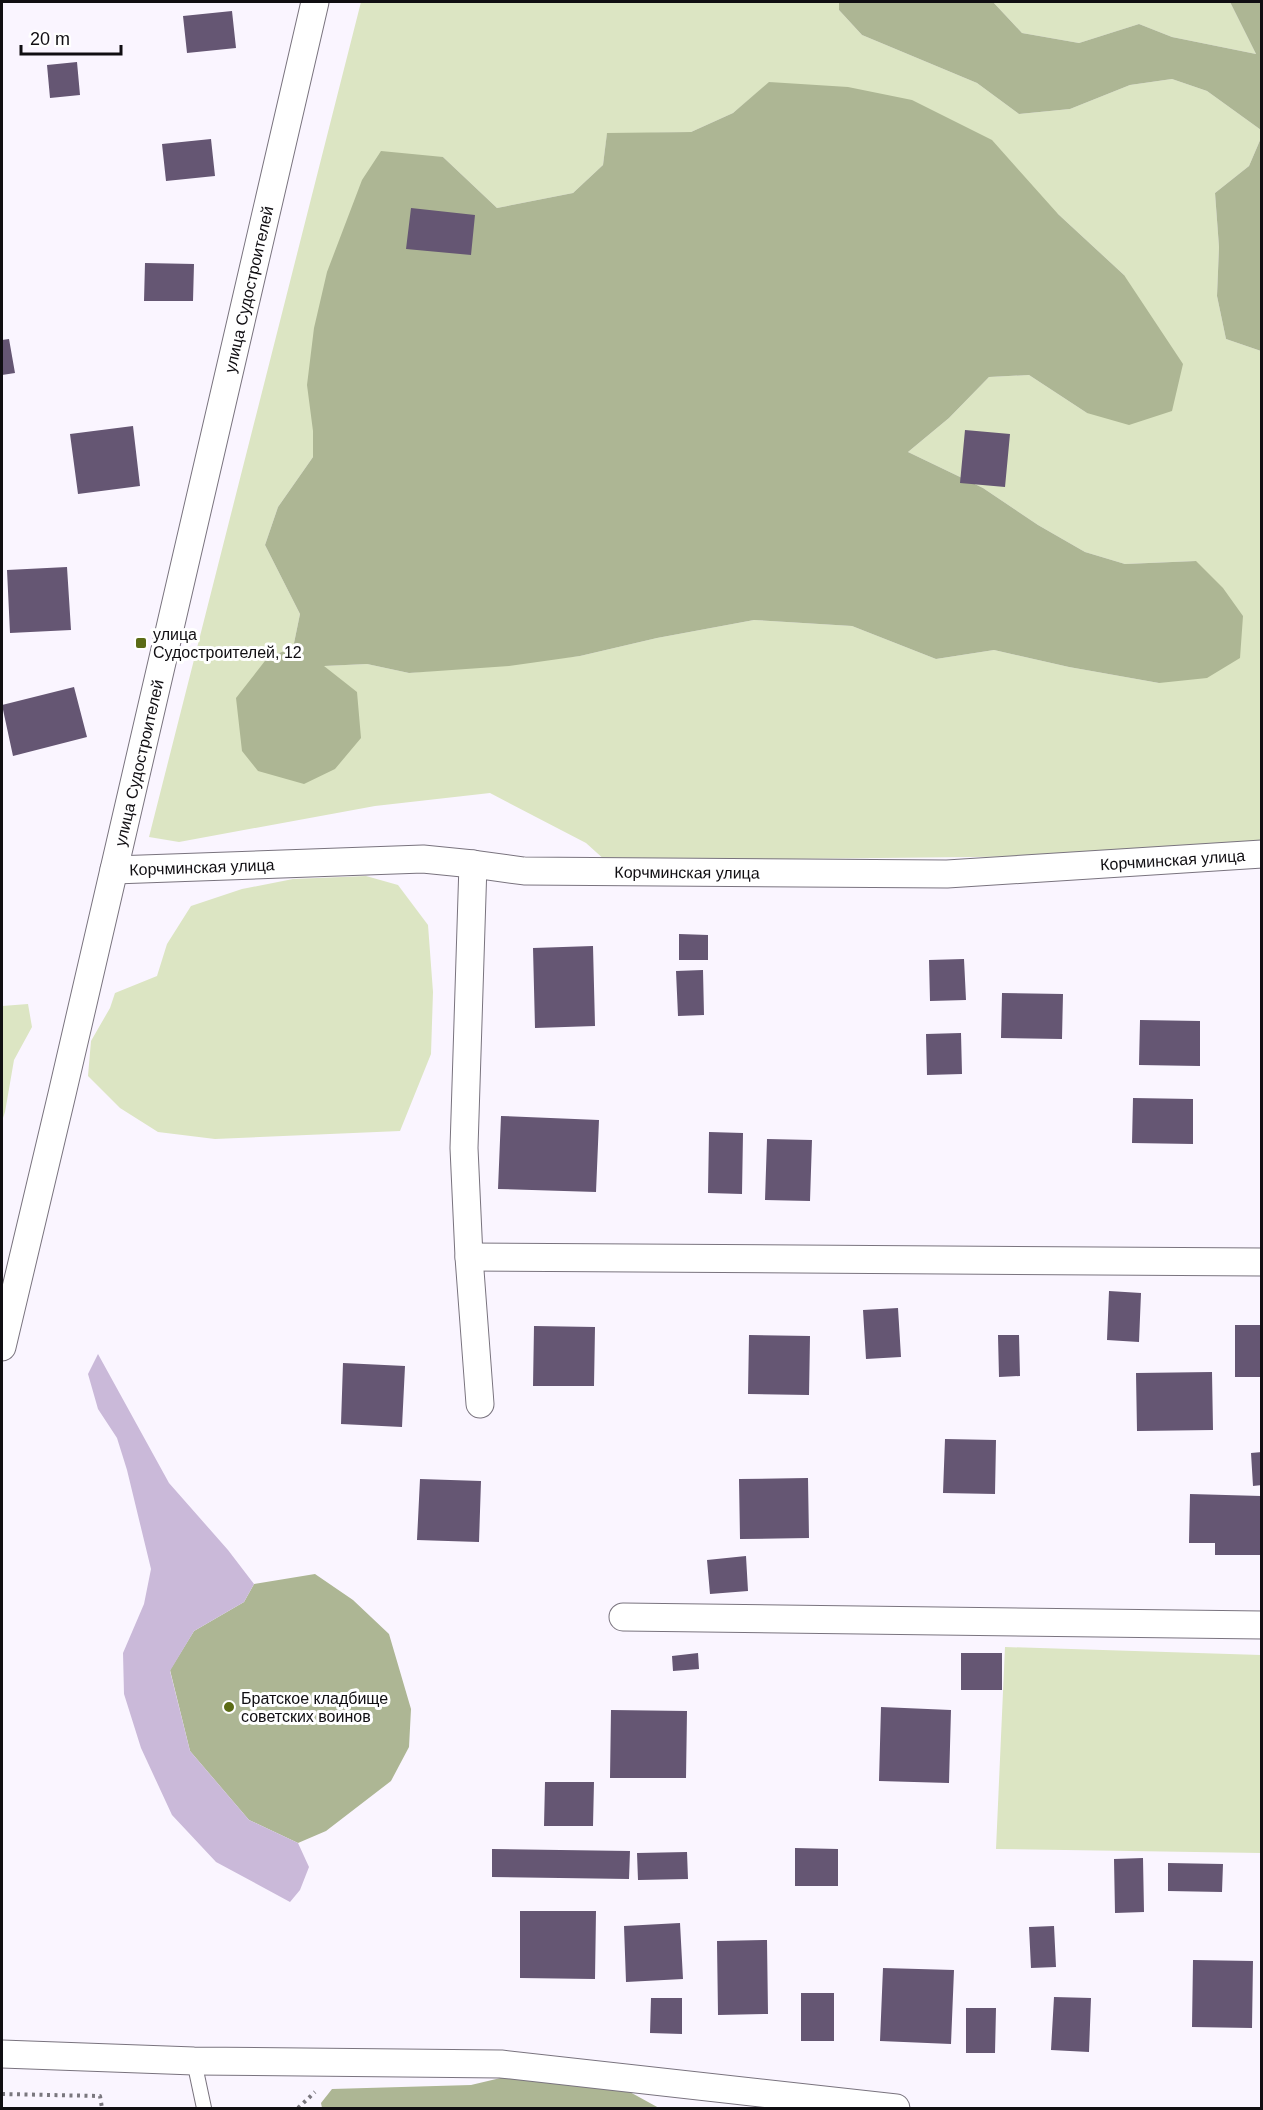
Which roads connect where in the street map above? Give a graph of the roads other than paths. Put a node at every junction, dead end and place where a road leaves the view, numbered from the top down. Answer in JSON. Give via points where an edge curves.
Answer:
{"nodes":[{"id":1,"x":315,"y":2,"type":"edge"},
{"id":2,"x":1262,"y":854,"type":"edge"},
{"id":3,"x":473,"y":864,"type":"junction"},
{"id":4,"x":114,"y":870,"type":"junction"},
{"id":5,"x":469,"y":1257,"type":"junction"},
{"id":6,"x":1262,"y":1262,"type":"edge"},
{"id":7,"x":2,"y":1347,"type":"edge"},
{"id":8,"x":480,"y":1404,"type":"dead end"},
{"id":9,"x":623,"y":1617,"type":"dead end"},
{"id":10,"x":1262,"y":1625,"type":"edge"},
{"id":11,"x":2,"y":2054,"type":"edge"},
{"id":12,"x":194,"y":2061,"type":"junction"},
{"id":13,"x":204,"y":2109,"type":"edge"},
{"id":14,"x":896,"y":2109,"type":"edge"}],
"edges":[{"from":1,"to":4,"type":"street","name":"улица Судостроителей"},
{"from":2,"to":3,"type":"street","name":"Корчминская улица","via":[[947,874],[524,871]]},
{"from":3,"to":4,"type":"street","name":"Корчминская улица","via":[[423,860]]},
{"from":3,"to":5,"type":"street","via":[[464,1148]]},
{"from":4,"to":7,"type":"street","name":"улица Судостроителей"},
{"from":5,"to":6,"type":"street"},
{"from":5,"to":8,"type":"street"},
{"from":9,"to":10,"type":"street"},
{"from":11,"to":12,"type":"street"},
{"from":12,"to":13,"type":"lane"},
{"from":12,"to":14,"type":"street","via":[[501,2064]]}]}
